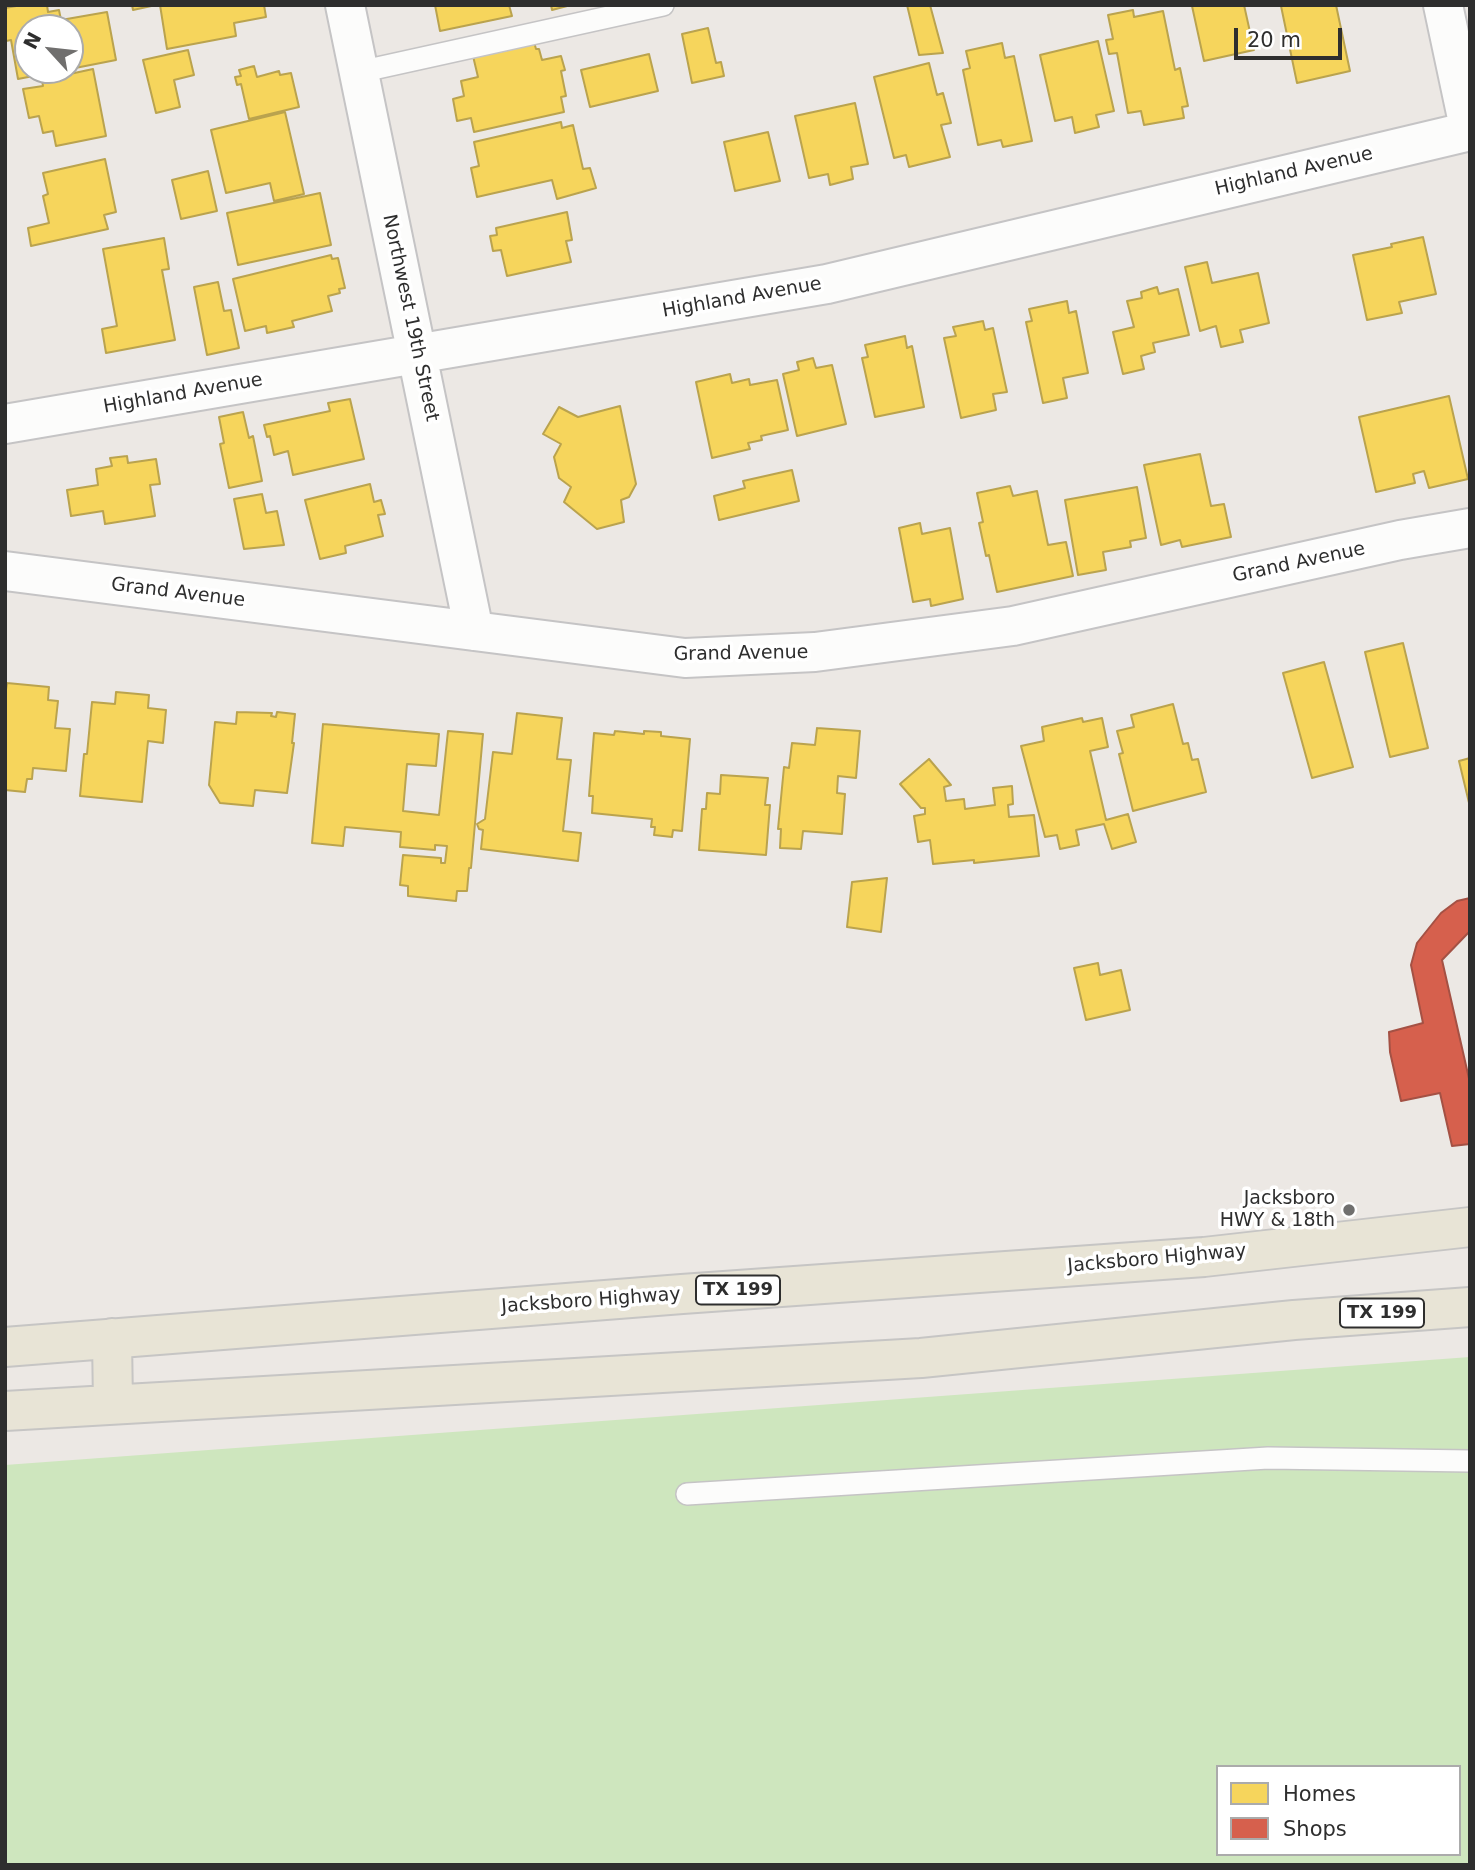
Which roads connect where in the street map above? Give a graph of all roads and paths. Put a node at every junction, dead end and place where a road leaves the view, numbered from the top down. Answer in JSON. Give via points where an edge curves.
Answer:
{"nodes":[{"id":1,"x":345,"y":5,"type":"edge"},
{"id":2,"x":663,"y":5,"type":"edge"},
{"id":3,"x":1443,"y":5,"type":"edge"},
{"id":4,"x":359,"y":72,"type":"junction"},
{"id":5,"x":1470,"y":131,"type":"edge"},
{"id":6,"x":417,"y":354,"type":"junction"},
{"id":7,"x":5,"y":425,"type":"edge"},
{"id":8,"x":1470,"y":528,"type":"edge"},
{"id":9,"x":5,"y":571,"type":"edge"},
{"id":10,"x":474,"y":631,"type":"junction"},
{"id":11,"x":1470,"y":1227,"type":"edge"},
{"id":12,"x":1470,"y":1307,"type":"edge"},
{"id":13,"x":113,"y":1338,"type":"junction"},
{"id":14,"x":5,"y":1347,"type":"edge"},
{"id":15,"x":113,"y":1404,"type":"junction"},
{"id":16,"x":5,"y":1411,"type":"edge"},
{"id":17,"x":1470,"y":1461,"type":"edge"},
{"id":18,"x":687,"y":1494,"type":"dead end"}],
"edges":[{"from":1,"to":4,"type":"street","name":"Northwest 19th Street"},
{"from":2,"to":4,"type":"lane"},
{"from":3,"to":5,"type":"street"},
{"from":4,"to":6,"type":"street","name":"Northwest 19th Street"},
{"from":5,"to":6,"type":"street","name":"Highland Avenue","via":[[827,284]]},
{"from":6,"to":7,"type":"street","name":"Highland Avenue"},
{"from":6,"to":10,"type":"street","name":"Northwest 19th Street"},
{"from":8,"to":10,"type":"street","name":"Grand Avenue","via":[[1013,626],[815,653],[685,658]]},
{"from":9,"to":10,"type":"street","name":"Grand Avenue"},
{"from":11,"to":13,"type":"main road","name":"Jacksboro Highway","number":"TX 199","via":[[1204,1257]]},
{"from":12,"to":15,"type":"main road","number":"TX 199","via":[[921,1358]]},
{"from":13,"to":14,"type":"main road","name":"Jacksboro Highway","number":"TX 199"},
{"from":13,"to":15,"type":"main road"},
{"from":15,"to":16,"type":"main road","number":"TX 199"},
{"from":17,"to":18,"type":"lane","via":[[1268,1458]]}]}
